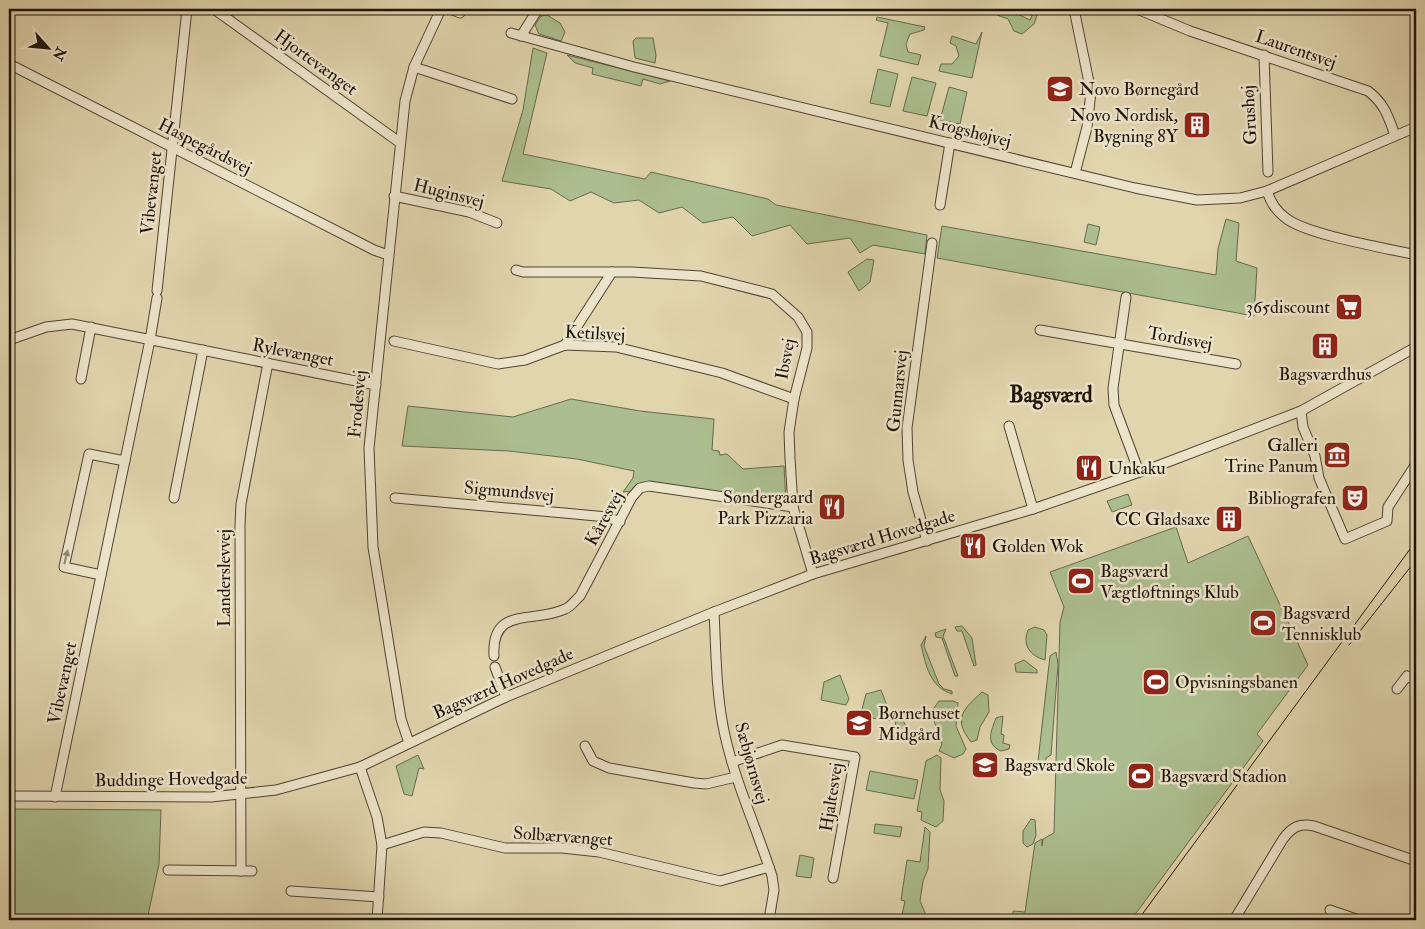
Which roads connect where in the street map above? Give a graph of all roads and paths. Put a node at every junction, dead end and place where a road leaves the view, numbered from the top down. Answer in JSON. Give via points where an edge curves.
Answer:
{"nodes":[{"id":1,"x":187,"y":9,"type":"edge"},
{"id":2,"x":214,"y":9,"type":"edge"},
{"id":3,"x":441,"y":9,"type":"edge"},
{"id":4,"x":450,"y":9,"type":"edge"},
{"id":5,"x":538,"y":9,"type":"edge"},
{"id":6,"x":1074,"y":9,"type":"edge"},
{"id":7,"x":1137,"y":9,"type":"edge"},
{"id":8,"x":460,"y":13,"type":"dead end"},
{"id":9,"x":511,"y":33,"type":"dead end"},
{"id":10,"x":521,"y":36,"type":"junction"},
{"id":11,"x":1264,"y":55,"type":"junction"},
{"id":12,"x":9,"y":64,"type":"edge"},
{"id":13,"x":414,"y":67,"type":"junction"},
{"id":14,"x":512,"y":98,"type":"dead end"},
{"id":15,"x":1416,"y":127,"type":"edge"},
{"id":16,"x":1394,"y":135,"type":"junction"},
{"id":17,"x":399,"y":142,"type":"junction"},
{"id":18,"x":950,"y":143,"type":"junction"},
{"id":19,"x":172,"y":148,"type":"junction"},
{"id":20,"x":1268,"y":172,"type":"dead end"},
{"id":21,"x":1075,"y":173,"type":"junction"},
{"id":22,"x":1267,"y":191,"type":"junction"},
{"id":23,"x":394,"y":196,"type":"junction"},
{"id":24,"x":940,"y":206,"type":"dead end"},
{"id":25,"x":497,"y":223,"type":"dead end"},
{"id":26,"x":932,"y":243,"type":"dead end"},
{"id":27,"x":388,"y":255,"type":"junction"},
{"id":28,"x":1416,"y":255,"type":"edge"},
{"id":29,"x":516,"y":270,"type":"dead end"},
{"id":30,"x":612,"y":272,"type":"junction"},
{"id":31,"x":1126,"y":297,"type":"dead end"},
{"id":32,"x":92,"y":327,"type":"junction"},
{"id":33,"x":1040,"y":330,"type":"dead end"},
{"id":34,"x":9,"y":340,"type":"edge"},
{"id":35,"x":150,"y":340,"type":"junction"},
{"id":36,"x":394,"y":341,"type":"dead end"},
{"id":37,"x":565,"y":344,"type":"junction"},
{"id":38,"x":1118,"y":344,"type":"junction"},
{"id":39,"x":1416,"y":347,"type":"edge"},
{"id":40,"x":203,"y":350,"type":"junction"},
{"id":41,"x":268,"y":363,"type":"junction"},
{"id":42,"x":1236,"y":364,"type":"dead end"},
{"id":43,"x":81,"y":380,"type":"dead end"},
{"id":44,"x":376,"y":385,"type":"junction"},
{"id":45,"x":794,"y":399,"type":"junction"},
{"id":46,"x":1301,"y":411,"type":"junction"},
{"id":47,"x":1009,"y":426,"type":"dead end"},
{"id":48,"x":125,"y":461,"type":"junction"},
{"id":49,"x":1416,"y":464,"type":"edge"},
{"id":50,"x":1139,"y":472,"type":"junction"},
{"id":51,"x":174,"y":498,"type":"dead end"},
{"id":52,"x":395,"y":498,"type":"dead end"},
{"id":53,"x":793,"y":507,"type":"junction"},
{"id":54,"x":1033,"y":509,"type":"junction"},
{"id":55,"x":620,"y":522,"type":"junction"},
{"id":56,"x":927,"y":541,"type":"junction"},
{"id":57,"x":813,"y":574,"type":"junction"},
{"id":58,"x":101,"y":576,"type":"junction"},
{"id":59,"x":714,"y":612,"type":"junction"},
{"id":60,"x":494,"y":656,"type":"dead end"},
{"id":61,"x":495,"y":667,"type":"dead end"},
{"id":62,"x":1416,"y":681,"type":"edge"},
{"id":63,"x":1398,"y":689,"type":"dead end"},
{"id":64,"x":506,"y":697,"type":"junction"},
{"id":65,"x":409,"y":743,"type":"junction"},
{"id":66,"x":585,"y":746,"type":"dead end"},
{"id":67,"x":732,"y":762,"type":"junction"},
{"id":68,"x":360,"y":767,"type":"junction"},
{"id":69,"x":736,"y":777,"type":"junction"},
{"id":70,"x":9,"y":796,"type":"edge"},
{"id":71,"x":242,"y":796,"type":"junction"},
{"id":72,"x":55,"y":797,"type":"junction"},
{"id":73,"x":382,"y":845,"type":"junction"},
{"id":74,"x":1416,"y":861,"type":"edge"},
{"id":75,"x":769,"y":867,"type":"junction"},
{"id":76,"x":168,"y":870,"type":"dead end"},
{"id":77,"x":241,"y":871,"type":"junction"},
{"id":78,"x":252,"y":871,"type":"dead end"},
{"id":79,"x":833,"y":878,"type":"dead end"},
{"id":80,"x":291,"y":891,"type":"dead end"},
{"id":81,"x":379,"y":898,"type":"junction"},
{"id":82,"x":1330,"y":910,"type":"dead end"},
{"id":83,"x":377,"y":920,"type":"edge"},
{"id":84,"x":769,"y":920,"type":"edge"},
{"id":85,"x":1234,"y":920,"type":"edge"},
{"id":86,"x":1359,"y":920,"type":"edge"}],
"edges":[{"from":1,"to":19,"type":"street","name":"Vibevænget"},
{"from":2,"to":17,"type":"street","name":"Hjortevænget"},
{"from":3,"to":13,"type":"street","name":"Frodesvej"},
{"from":4,"to":8,"type":"street"},
{"from":5,"to":10,"type":"street"},
{"from":6,"to":21,"type":"street","via":[[1091,92],[1087,128]]},
{"from":7,"to":11,"type":"street","name":"Laurentsvej","via":[[1190,31]]},
{"from":9,"to":10,"type":"street","name":"Krogshøjvej"},
{"from":10,"to":18,"type":"street","name":"Krogshøjvej","via":[[634,67]]},
{"from":11,"to":16,"type":"street","name":"Laurentsvej","via":[[1368,91],[1386,110]]},
{"from":11,"to":20,"type":"street","name":"Grushøj"},
{"from":12,"to":19,"type":"street","name":"Haspegårdsvej"},
{"from":13,"to":14,"type":"street"},
{"from":13,"to":17,"type":"street","name":"Frodesvej"},
{"from":15,"to":16,"type":"street","name":"Krogshøjvej"},
{"from":16,"to":22,"type":"street","name":"Krogshøjvej"},
{"from":17,"to":23,"type":"street","name":"Frodesvej"},
{"from":18,"to":21,"type":"street","name":"Krogshøjvej"},
{"from":18,"to":24,"type":"street"},
{"from":19,"to":27,"type":"street","name":"Haspegårdsvej"},
{"from":19,"to":35,"type":"street","name":"Vibevænget"},
{"from":21,"to":22,"type":"street","name":"Krogshøjvej","via":[[1197,200],[1240,198]]},
{"from":22,"to":28,"type":"street","via":[[1278,212],[1300,226]]},
{"from":23,"to":25,"type":"street","name":"Huginsvej","via":[[468,212]]},
{"from":23,"to":27,"type":"street","name":"Frodesvej"},
{"from":26,"to":56,"type":"street","name":"Gunnarsvej","via":[[907,428],[913,492]]},
{"from":27,"to":44,"type":"street","name":"Frodesvej"},
{"from":29,"to":30,"type":"street","name":"Ibsvej"},
{"from":30,"to":37,"type":"street"},
{"from":30,"to":45,"type":"street","name":"Ibsvej","via":[[701,276],[772,294],[798,317],[807,332],[805,358]]},
{"from":31,"to":38,"type":"street"},
{"from":32,"to":34,"type":"street","name":"Rylevænget","via":[[59,324]]},
{"from":32,"to":35,"type":"street","name":"Rylevænget"},
{"from":32,"to":43,"type":"street"},
{"from":33,"to":38,"type":"street","name":"Tordisvej"},
{"from":35,"to":40,"type":"street","name":"Rylevænget"},
{"from":35,"to":48,"type":"street","name":"Vibevænget"},
{"from":36,"to":37,"type":"street","name":"Ketilsvej","via":[[498,364],[525,360]]},
{"from":37,"to":45,"type":"street","name":"Ketilsvej","via":[[630,350],[722,373]]},
{"from":38,"to":42,"type":"street","name":"Tordisvej"},
{"from":38,"to":50,"type":"street","via":[[1114,405]]},
{"from":39,"to":46,"type":"street","name":"Bagsværd Hovedgade"},
{"from":40,"to":41,"type":"street","name":"Rylevænget"},
{"from":40,"to":51,"type":"street"},
{"from":41,"to":44,"type":"street","name":"Rylevænget"},
{"from":41,"to":71,"type":"street","name":"Landerslevvej","via":[[241,504]]},
{"from":44,"to":65,"type":"street","name":"Frodesvej","via":[[369,448],[373,547],[401,719]]},
{"from":45,"to":53,"type":"street","name":"Ibsvej","via":[[789,432]]},
{"from":46,"to":49,"type":"street","via":[[1319,478],[1345,539],[1387,520],[1388,507]]},
{"from":46,"to":50,"type":"street","name":"Bagsværd Hovedgade"},
{"from":47,"to":54,"type":"street"},
{"from":48,"to":58,"type":"street","name":"Vibevænget"},
{"from":58,"to":48,"type":"street","one_way":true,"via":[[64,567],[89,454]]},
{"from":50,"to":54,"type":"street","name":"Bagsværd Hovedgade"},
{"from":52,"to":55,"type":"street","name":"Sigmundsvej","via":[[607,517]]},
{"from":53,"to":55,"type":"street","name":"Kåresvej","via":[[649,486],[640,488],[632,497]]},
{"from":53,"to":57,"type":"street","name":"Ibsvej"},
{"from":54,"to":56,"type":"street","name":"Bagsværd Hovedgade"},
{"from":55,"to":60,"type":"street","name":"Kåresvej","via":[[580,596],[566,609],[514,620],[499,628],[493,640]]},
{"from":56,"to":57,"type":"street","name":"Bagsværd Hovedgade"},
{"from":57,"to":59,"type":"street","name":"Bagsværd Hovedgade"},
{"from":58,"to":72,"type":"street","name":"Vibevænget"},
{"from":59,"to":64,"type":"street","name":"Bagsværd Hovedgade"},
{"from":59,"to":67,"type":"street","name":"Sæbjørnsvej","via":[[719,699]]},
{"from":61,"to":64,"type":"street"},
{"from":62,"to":63,"type":"street","via":[[1407,676]]},
{"from":64,"to":65,"type":"street","name":"Bagsværd Hovedgade"},
{"from":65,"to":68,"type":"street","name":"Bagsværd Hovedgade"},
{"from":66,"to":69,"type":"street","via":[[593,761],[609,768],[694,784]]},
{"from":67,"to":69,"type":"street","name":"Sæbjørnsvej"},
{"from":67,"to":79,"type":"street","name":"Hjaltesvej","via":[[782,745],[855,757]]},
{"from":68,"to":71,"type":"street","name":"Buddinge Hovedgade"},
{"from":68,"to":73,"type":"street","via":[[377,818]]},
{"from":69,"to":75,"type":"street","name":"Sæbjørnsvej"},
{"from":70,"to":72,"type":"street","name":"Buddinge Hovedgade"},
{"from":71,"to":72,"type":"street","name":"Buddinge Hovedgade"},
{"from":71,"to":77,"type":"street","name":"Landerslevvej"},
{"from":73,"to":75,"type":"street","name":"Solbærvænget","via":[[424,832],[441,833],[504,848],[599,852],[720,881]]},
{"from":73,"to":81,"type":"street"},
{"from":74,"to":85,"type":"street","via":[[1314,826],[1300,825],[1283,839]]},
{"from":75,"to":84,"type":"street","name":"Sæbjørnsvej","via":[[774,890]]},
{"from":76,"to":77,"type":"street"},
{"from":77,"to":78,"type":"street"},
{"from":80,"to":81,"type":"street"},
{"from":81,"to":83,"type":"street"},
{"from":82,"to":86,"type":"street"}]}
